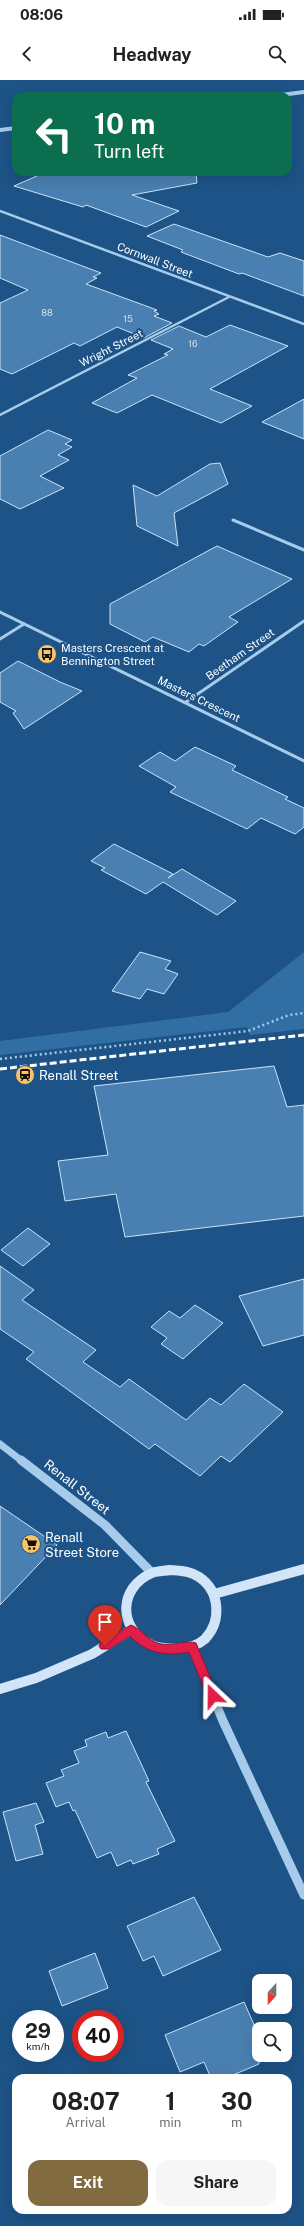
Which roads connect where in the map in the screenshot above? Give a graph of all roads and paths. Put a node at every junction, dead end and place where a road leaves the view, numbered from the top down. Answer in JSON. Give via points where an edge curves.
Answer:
{"nodes":[{"id":1,"x":304,"y":92,"type":"edge"},
{"id":2,"x":292,"y":94,"type":"edge"},
{"id":3,"x":12,"y":128,"type":"edge"},
{"id":4,"x":0,"y":130,"type":"edge"},
{"id":5,"x":0,"y":211,"type":"edge"},
{"id":6,"x":229,"y":296,"type":"junction"},
{"id":7,"x":304,"y":324,"type":"edge"},
{"id":8,"x":0,"y":415,"type":"edge"},
{"id":9,"x":233,"y":520,"type":"dead end"},
{"id":10,"x":304,"y":550,"type":"edge"},
{"id":11,"x":0,"y":612,"type":"edge"},
{"id":12,"x":304,"y":621,"type":"edge"},
{"id":13,"x":24,"y":624,"type":"junction"},
{"id":14,"x":0,"y":639,"type":"edge"},
{"id":15,"x":186,"y":702,"type":"junction"},
{"id":16,"x":304,"y":761,"type":"edge"},
{"id":17,"x":304,"y":1013,"type":"edge"},
{"id":18,"x":0,"y":1059,"type":"edge"},
{"id":19,"x":0,"y":1444,"type":"edge"},
{"id":20,"x":304,"y":1569,"type":"edge"},
{"id":21,"x":152,"y":1573,"type":"junction"},
{"id":22,"x":214,"y":1594,"type":"junction"},
{"id":23,"x":131,"y":1630,"type":"junction"},
{"id":24,"x":192,"y":1647,"type":"junction"},
{"id":25,"x":0,"y":1689,"type":"edge"},
{"id":26,"x":304,"y":1895,"type":"edge"}],
"edges":[{"from":1,"to":2,"type":"street"},
{"from":3,"to":4,"type":"street"},
{"from":5,"to":6,"type":"street","name":"Cornwall Street"},
{"from":6,"to":7,"type":"street","name":"Cornwall Street"},
{"from":6,"to":8,"type":"street","name":"Wright Street"},
{"from":9,"to":10,"type":"street"},
{"from":11,"to":13,"type":"street","name":"Masters Crescent"},
{"from":12,"to":15,"type":"street","name":"Beetham Street"},
{"from":13,"to":14,"type":"street"},
{"from":13,"to":15,"type":"street","name":"Masters Crescent"},
{"from":15,"to":16,"type":"street","name":"Masters Crescent"},
{"from":17,"to":18,"type":"path","via":[[289,1014],[248,1031]]},
{"from":19,"to":21,"type":"street","name":"Renall Street","via":[[105,1526]]},
{"from":20,"to":22,"type":"main road"},
{"from":21,"to":22,"type":"main road","via":[[170,1570],[189,1572],[204,1581]]},
{"from":21,"to":23,"type":"main road","via":[[136,1582],[127,1597],[125,1614]]},
{"from":22,"to":24,"type":"main road","via":[[218,1609],[215,1624],[206,1638]]},
{"from":23,"to":24,"type":"main road","via":[[142,1641],[158,1648],[175,1650]]},
{"from":23,"to":25,"type":"main road","via":[[92,1654],[36,1678]]},
{"from":24,"to":26,"type":"street","via":[[223,1721]]}]}
